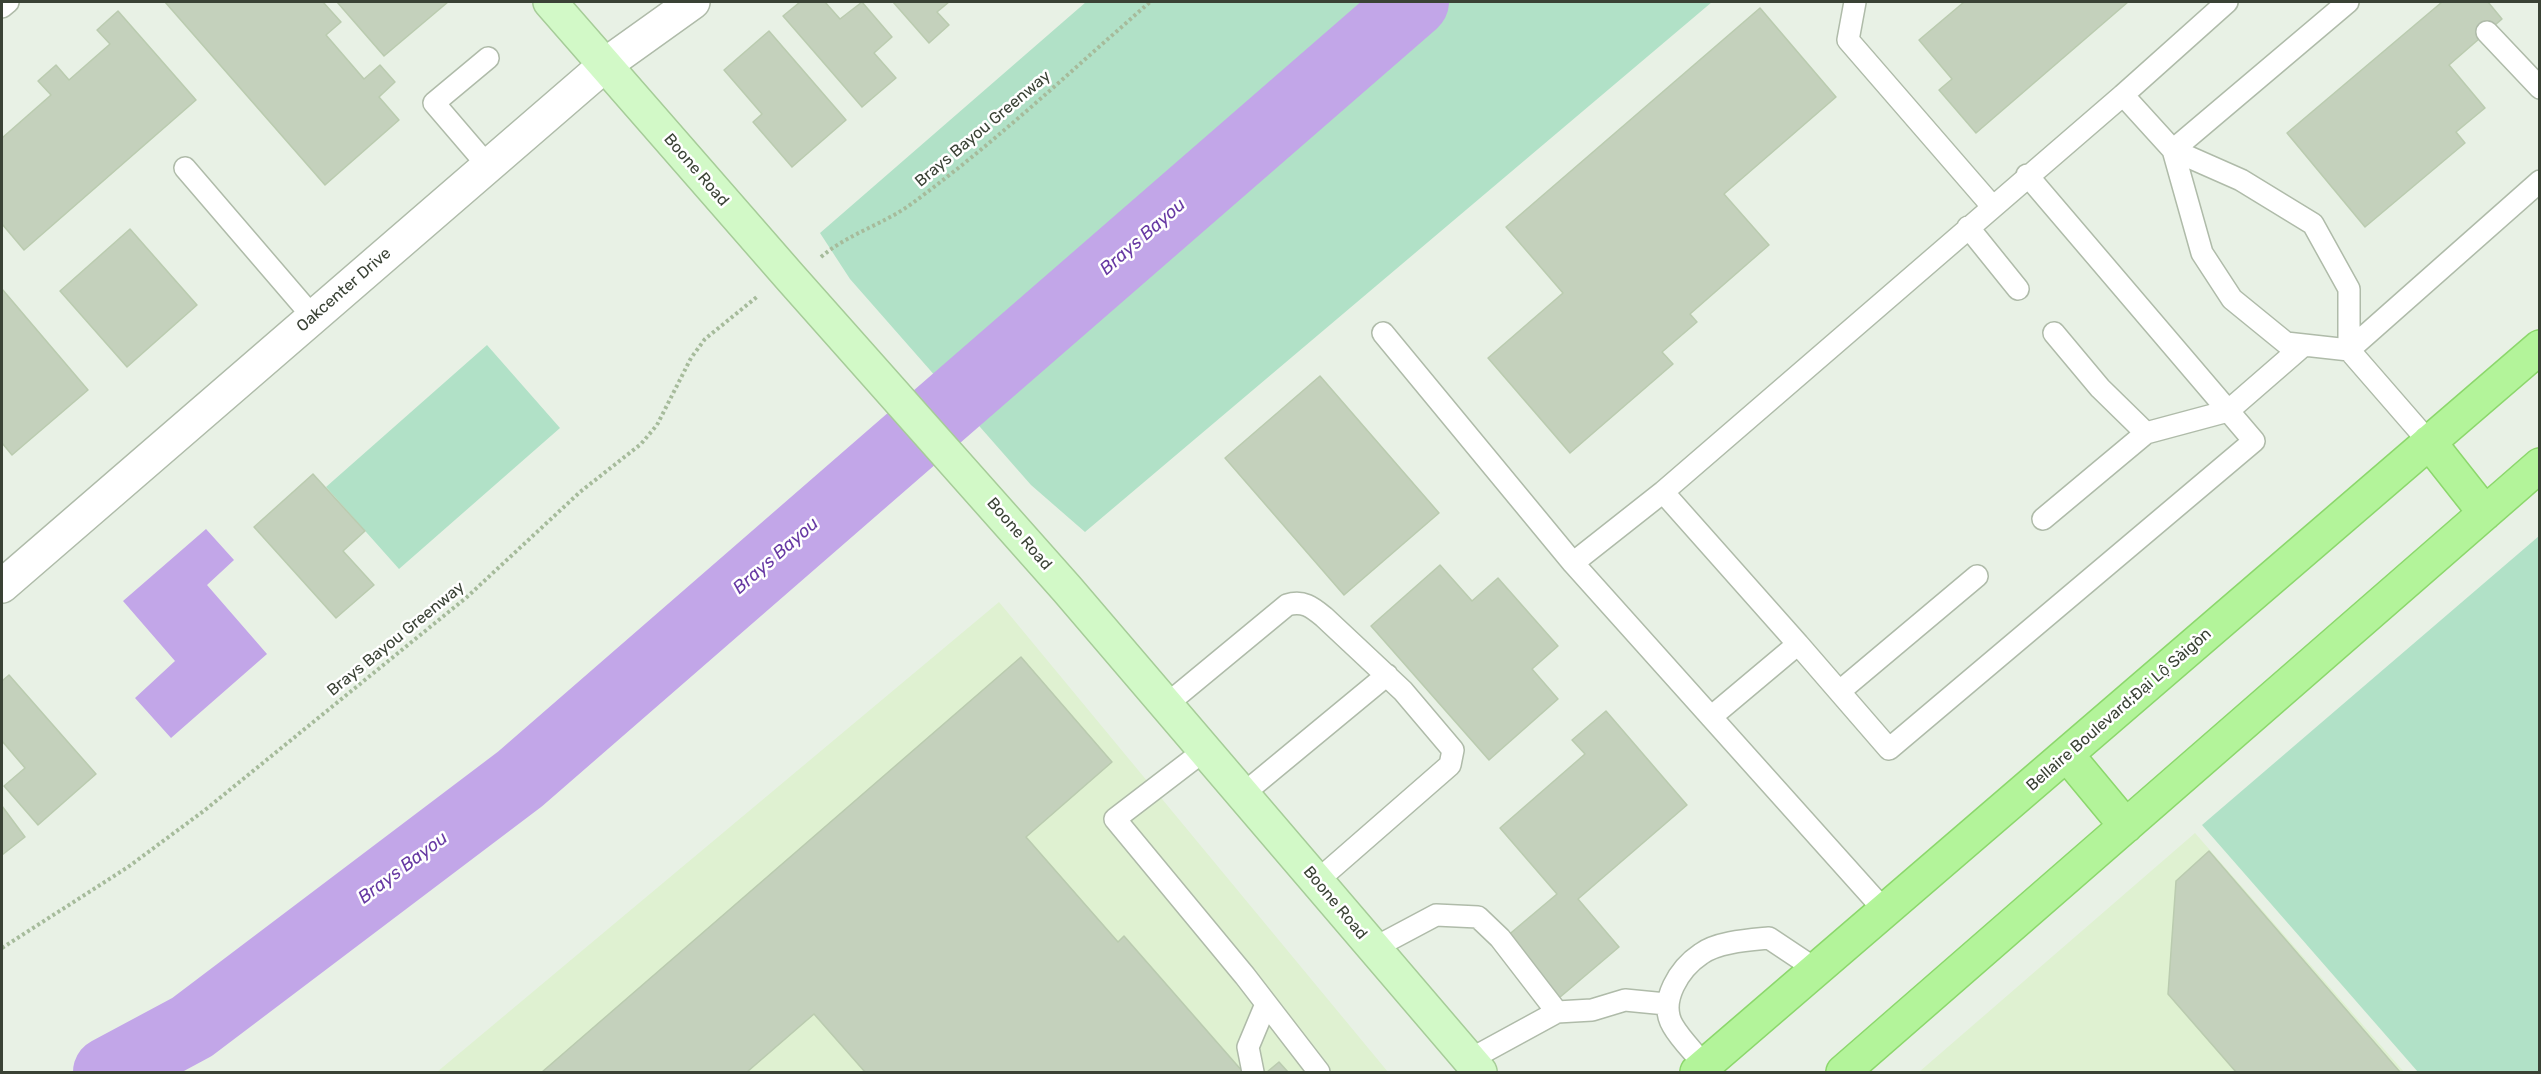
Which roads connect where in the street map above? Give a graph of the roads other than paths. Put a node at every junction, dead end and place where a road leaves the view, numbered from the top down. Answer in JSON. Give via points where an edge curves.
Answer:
{"nodes":[{"id":1,"x":8,"y":2,"type":"edge"},
{"id":2,"x":550,"y":2,"type":"edge"},
{"id":3,"x":693,"y":2,"type":"edge"},
{"id":4,"x":1855,"y":2,"type":"edge"},
{"id":5,"x":2227,"y":2,"type":"edge"},
{"id":6,"x":2348,"y":2,"type":"edge"},
{"id":7,"x":2,"y":7,"type":"edge"},
{"id":8,"x":2487,"y":32,"type":"dead end"},
{"id":9,"x":488,"y":58,"type":"dead end"},
{"id":10,"x":605,"y":65,"type":"junction"},
{"id":11,"x":2540,"y":88,"type":"edge"},
{"id":12,"x":2123,"y":95,"type":"junction"},
{"id":13,"x":2173,"y":150,"type":"junction"},
{"id":14,"x":488,"y":166,"type":"junction"},
{"id":15,"x":185,"y":168,"type":"dead end"},
{"id":16,"x":2027,"y":175,"type":"junction"},
{"id":17,"x":2540,"y":181,"type":"edge"},
{"id":18,"x":1992,"y":206,"type":"junction"},
{"id":19,"x":1968,"y":227,"type":"junction"},
{"id":20,"x":2018,"y":289,"type":"dead end"},
{"id":21,"x":313,"y":317,"type":"junction"},
{"id":22,"x":1383,"y":333,"type":"dead end"},
{"id":23,"x":2054,"y":333,"type":"dead end"},
{"id":24,"x":2304,"y":345,"type":"junction"},
{"id":25,"x":2540,"y":347,"type":"edge"},
{"id":26,"x":2349,"y":350,"type":"junction"},
{"id":27,"x":2228,"y":411,"type":"junction"},
{"id":28,"x":2146,"y":433,"type":"junction"},
{"id":29,"x":2429,"y":442,"type":"junction"},
{"id":30,"x":2540,"y":465,"type":"edge"},
{"id":31,"x":1662,"y":492,"type":"junction"},
{"id":32,"x":2485,"y":513,"type":"junction"},
{"id":33,"x":2043,"y":519,"type":"dead end"},
{"id":34,"x":1574,"y":563,"type":"junction"},
{"id":35,"x":5,"y":576,"type":"edge"},
{"id":36,"x":1977,"y":576,"type":"dead end"},
{"id":37,"x":1798,"y":644,"type":"junction"},
{"id":38,"x":1387,"y":675,"type":"junction"},
{"id":39,"x":1840,"y":691,"type":"junction"},
{"id":40,"x":1166,"y":705,"type":"junction"},
{"id":41,"x":1712,"y":717,"type":"junction"},
{"id":42,"x":1205,"y":750,"type":"junction"},
{"id":43,"x":2067,"y":755,"type":"junction"},
{"id":44,"x":1243,"y":794,"type":"junction"},
{"id":45,"x":2126,"y":826,"type":"junction"},
{"id":46,"x":1317,"y":881,"type":"junction"},
{"id":47,"x":1885,"y":911,"type":"junction"},
{"id":48,"x":1374,"y":948,"type":"junction"},
{"id":49,"x":1816,"y":970,"type":"junction"},
{"id":50,"x":1266,"y":1004,"type":"junction"},
{"id":51,"x":1666,"y":1004,"type":"junction"},
{"id":52,"x":1557,"y":1012,"type":"junction"},
{"id":53,"x":1474,"y":1066,"type":"edge"},
{"id":54,"x":1701,"y":1069,"type":"edge"},
{"id":55,"x":1253,"y":1072,"type":"edge"},
{"id":56,"x":1320,"y":1072,"type":"edge"},
{"id":57,"x":1843,"y":1072,"type":"edge"}],
"edges":[{"from":1,"to":7,"type":"lane"},
{"from":2,"to":10,"type":"street","name":"Boone Road"},
{"from":3,"to":10,"type":"street","name":"Oakcenter Drive"},
{"from":4,"to":18,"type":"lane","via":[[1848,40]]},
{"from":5,"to":12,"type":"lane"},
{"from":6,"to":13,"type":"lane"},
{"from":8,"to":11,"type":"lane"},
{"from":9,"to":14,"type":"lane","via":[[434,104]]},
{"from":10,"to":14,"type":"street","name":"Oakcenter Drive"},
{"from":10,"to":40,"type":"street","name":"Boone Road"},
{"from":12,"to":13,"type":"lane"},
{"from":12,"to":16,"type":"lane"},
{"from":13,"to":24,"type":"lane","via":[[2202,253],[2232,299],[2286,343]]},
{"from":13,"to":26,"type":"lane","via":[[2241,180],[2313,224],[2349,289]]},
{"from":14,"to":21,"type":"street","name":"Oakcenter Drive"},
{"from":15,"to":21,"type":"lane"},
{"from":16,"to":18,"type":"lane"},
{"from":16,"to":27,"type":"lane"},
{"from":17,"to":26,"type":"lane"},
{"from":18,"to":19,"type":"lane"},
{"from":19,"to":20,"type":"lane"},
{"from":19,"to":31,"type":"lane"},
{"from":21,"to":35,"type":"street","name":"Oakcenter Drive"},
{"from":22,"to":34,"type":"lane"},
{"from":23,"to":28,"type":"lane","via":[[2100,388]]},
{"from":24,"to":26,"type":"lane"},
{"from":24,"to":27,"type":"lane"},
{"from":25,"to":29,"type":"main road","name":"Bellaire Boulevard;Đại Lộ Sàigòn"},
{"from":26,"to":29,"type":"lane"},
{"from":27,"to":28,"type":"lane"},
{"from":27,"to":39,"type":"lane","via":[[2254,441],[1889,749]]},
{"from":28,"to":33,"type":"lane"},
{"from":29,"to":32,"type":"main road"},
{"from":29,"to":43,"type":"main road","name":"Bellaire Boulevard;Đại Lộ Sàigòn"},
{"from":30,"to":32,"type":"main road"},
{"from":31,"to":34,"type":"lane"},
{"from":31,"to":37,"type":"lane"},
{"from":32,"to":45,"type":"main road"},
{"from":34,"to":41,"type":"lane"},
{"from":36,"to":39,"type":"lane"},
{"from":37,"to":39,"type":"lane"},
{"from":37,"to":41,"type":"lane"},
{"from":38,"to":40,"type":"lane","via":[[1324,617],[1297,602],[1287,605]]},
{"from":38,"to":44,"type":"lane"},
{"from":38,"to":46,"type":"lane","via":[[1453,750],[1450,765]]},
{"from":40,"to":42,"type":"street","name":"Boone Road"},
{"from":41,"to":47,"type":"lane"},
{"from":42,"to":44,"type":"street","name":"Boone Road"},
{"from":42,"to":50,"type":"lane","via":[[1115,819]]},
{"from":43,"to":45,"type":"main road"},
{"from":43,"to":47,"type":"main road","name":"Bellaire Boulevard;Đại Lộ Sàigòn"},
{"from":44,"to":46,"type":"street","name":"Boone Road"},
{"from":45,"to":57,"type":"main road"},
{"from":46,"to":48,"type":"street","name":"Boone Road"},
{"from":47,"to":49,"type":"main road","name":"Bellaire Boulevard;Đại Lộ Sàigòn"},
{"from":48,"to":52,"type":"lane","via":[[1436,915],[1478,917],[1500,938]]},
{"from":48,"to":53,"type":"street","name":"Boone Road"},
{"from":49,"to":51,"type":"lane","via":[[1769,938],[1733,942],[1701,953],[1677,978]]},
{"from":49,"to":54,"type":"main road","name":"Bellaire Boulevard;Đại Lộ Sàigòn"},
{"from":50,"to":55,"type":"lane","via":[[1248,1047]]},
{"from":50,"to":56,"type":"lane"},
{"from":51,"to":52,"type":"lane","via":[[1626,1000],[1592,1010]]},
{"from":51,"to":54,"type":"lane","via":[[1672,1025]]},
{"from":52,"to":53,"type":"lane"}]}
